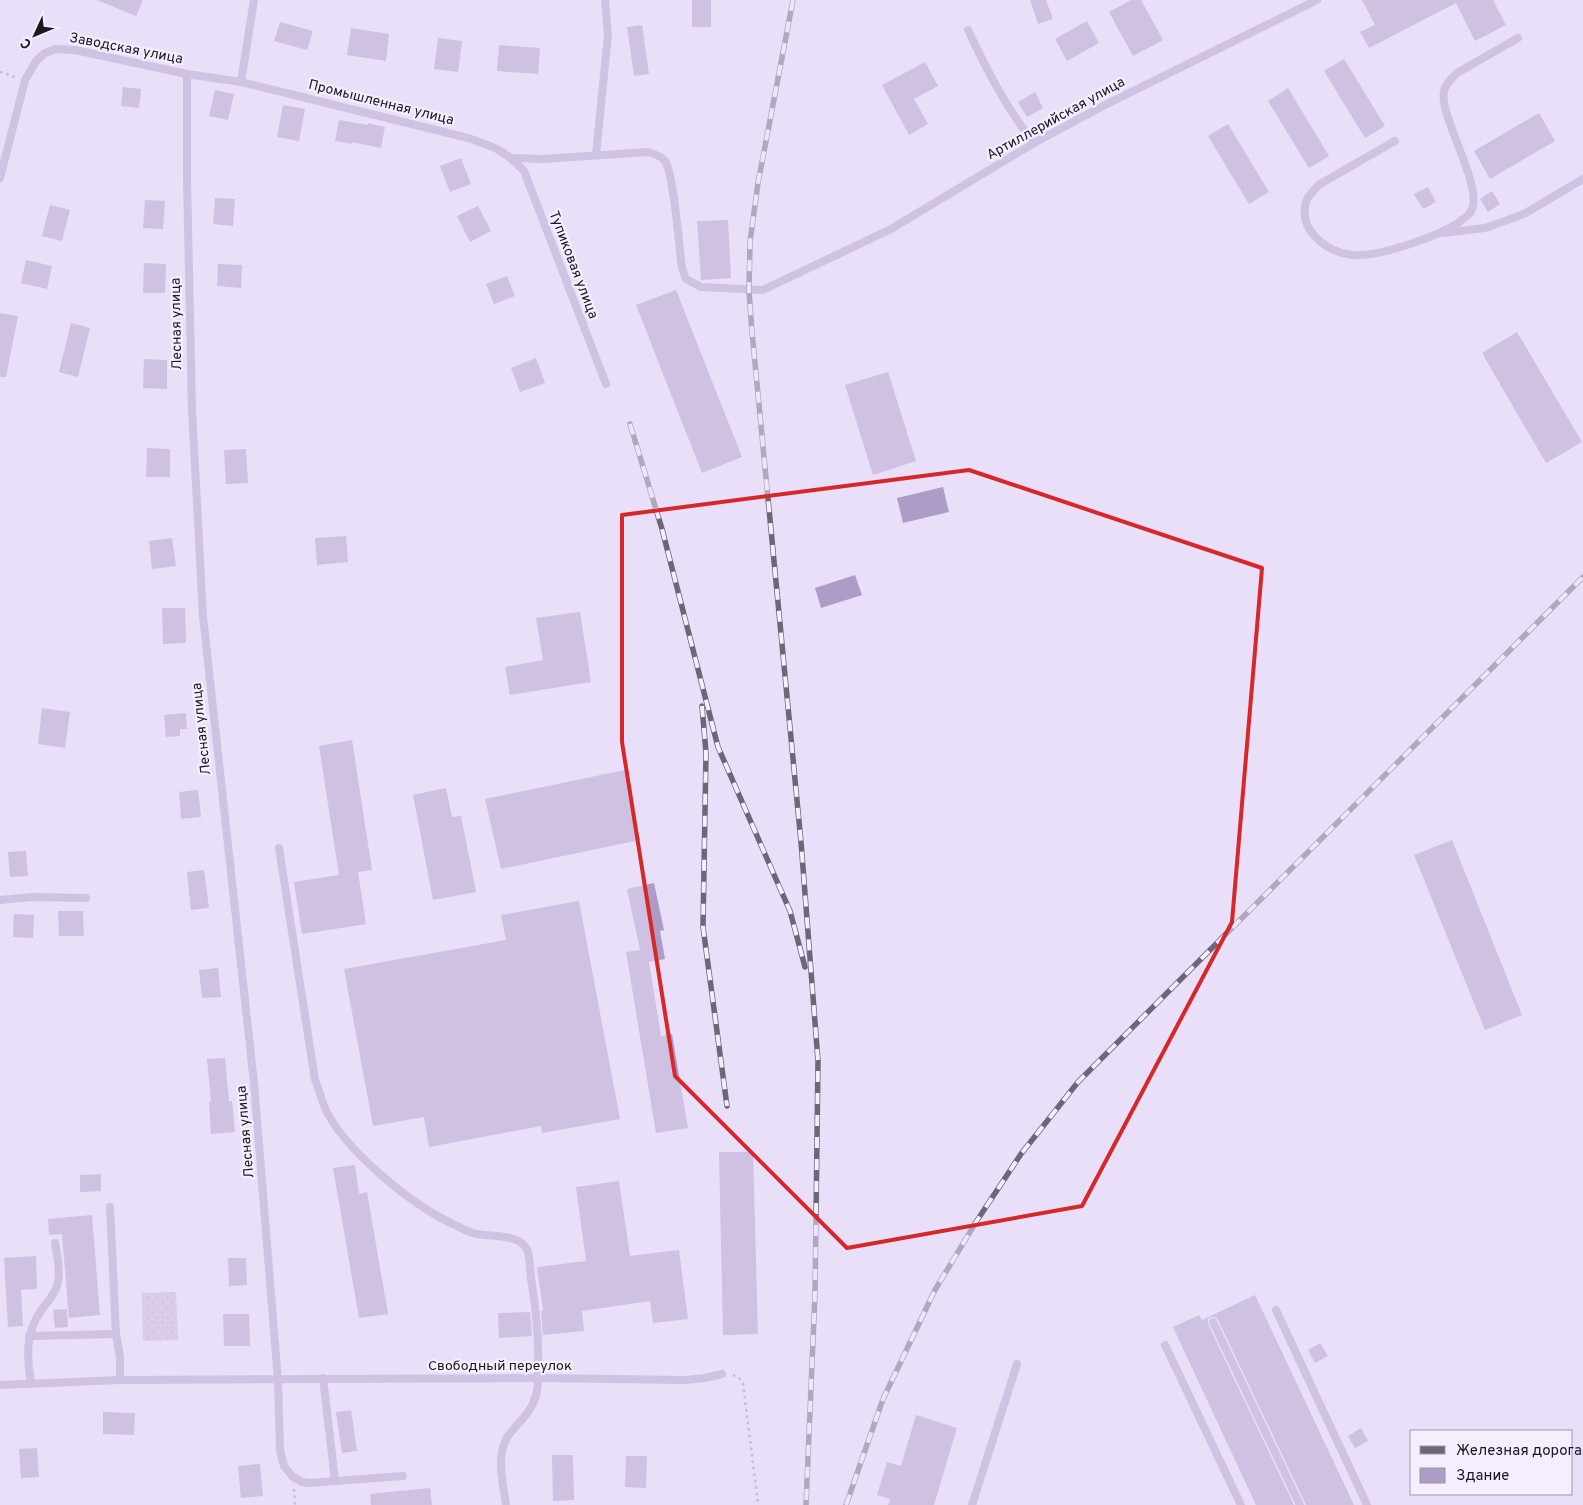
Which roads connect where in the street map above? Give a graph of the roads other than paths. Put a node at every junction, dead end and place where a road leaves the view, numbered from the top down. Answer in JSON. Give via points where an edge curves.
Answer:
{"nodes":[{"id":1,"x":254,"y":0,"type":"edge"},
{"id":2,"x":605,"y":0,"type":"edge"},
{"id":3,"x":1317,"y":0,"type":"edge"},
{"id":4,"x":1307,"y":2,"type":"edge"},
{"id":5,"x":968,"y":30,"type":"dead end"},
{"id":6,"x":1518,"y":38,"type":"dead end"},
{"id":7,"x":187,"y":74,"type":"junction"},
{"id":8,"x":241,"y":82,"type":"junction"},
{"id":9,"x":1395,"y":141,"type":"dead end"},
{"id":10,"x":1034,"y":143,"type":"junction"},
{"id":11,"x":596,"y":155,"type":"junction"},
{"id":12,"x":512,"y":158,"type":"junction"},
{"id":13,"x":0,"y":178,"type":"edge"},
{"id":14,"x":1583,"y":179,"type":"edge"},
{"id":15,"x":1435,"y":234,"type":"junction"},
{"id":16,"x":606,"y":384,"type":"dead end"},
{"id":17,"x":279,"y":848,"type":"dead end"},
{"id":18,"x":86,"y":898,"type":"dead end"},
{"id":19,"x":0,"y":900,"type":"edge"},
{"id":20,"x":110,"y":1207,"type":"dead end"},
{"id":21,"x":55,"y":1243,"type":"dead end"},
{"id":22,"x":1276,"y":1310,"type":"dead end"},
{"id":23,"x":1213,"y":1322,"type":"dead end"},
{"id":24,"x":116,"y":1334,"type":"junction"},
{"id":25,"x":29,"y":1336,"type":"junction"},
{"id":26,"x":1165,"y":1345,"type":"dead end"},
{"id":27,"x":1017,"y":1364,"type":"dead end"},
{"id":28,"x":722,"y":1374,"type":"road end"},
{"id":29,"x":323,"y":1378,"type":"junction"},
{"id":30,"x":538,"y":1378,"type":"junction"},
{"id":31,"x":120,"y":1380,"type":"junction"},
{"id":32,"x":278,"y":1380,"type":"junction"},
{"id":33,"x":31,"y":1383,"type":"junction"},
{"id":34,"x":0,"y":1384,"type":"edge"},
{"id":35,"x":403,"y":1476,"type":"dead end"},
{"id":36,"x":335,"y":1481,"type":"junction"},
{"id":37,"x":506,"y":1505,"type":"edge"},
{"id":38,"x":972,"y":1505,"type":"edge"},
{"id":39,"x":1241,"y":1505,"type":"edge"},
{"id":40,"x":1300,"y":1505,"type":"edge"},
{"id":41,"x":1367,"y":1505,"type":"edge"}],
"edges":[{"from":1,"to":8,"type":"lane"},
{"from":2,"to":11,"type":"lane","via":[[608,35]]},
{"from":3,"to":4,"type":"lane","name":"Артиллерийская улица"},
{"from":4,"to":10,"type":"lane","name":"Артиллерийская улица"},
{"from":5,"to":10,"type":"lane","via":[[994,83]]},
{"from":6,"to":15,"type":"lane","via":[[1457,72],[1446,86],[1443,98],[1470,178],[1474,207],[1458,223]]},
{"from":7,"to":8,"type":"lane","name":"Промышленная улица"},
{"from":7,"to":13,"type":"lane","name":"Заводская улица","via":[[75,50],[56,49],[46,53],[25,80]]},
{"from":7,"to":32,"type":"lane","name":"Лесная улица","via":[[192,410],[202,616],[254,1083]]},
{"from":8,"to":12,"type":"lane","name":"Промышленная улица","via":[[468,138],[496,147]]},
{"from":9,"to":15,"type":"lane","via":[[1320,184],[1306,201],[1304,215],[1308,227],[1326,246],[1352,255],[1386,250]]},
{"from":10,"to":11,"type":"lane","name":"Артиллерийская улица","via":[[891,229],[763,290],[701,287],[686,279],[666,163],[660,156],[648,152]]},
{"from":11,"to":12,"type":"lane"},
{"from":12,"to":16,"type":"lane","name":"Тупиковая улица","via":[[524,171]]},
{"from":14,"to":15,"type":"lane","via":[[1524,214],[1485,228]]},
{"from":17,"to":30,"type":"lane","via":[[315,1080],[325,1109],[347,1142],[374,1169],[436,1216],[472,1233],[522,1242],[527,1250],[535,1301]]},
{"from":18,"to":19,"type":"lane"},
{"from":20,"to":24,"type":"lane"},
{"from":21,"to":25,"type":"lane","via":[[57,1285],[36,1318]]},
{"from":22,"to":41,"type":"lane"},
{"from":23,"to":40,"type":"lane"},
{"from":24,"to":25,"type":"lane"},
{"from":24,"to":31,"type":"lane"},
{"from":25,"to":33,"type":"lane","via":[[27,1355]]},
{"from":26,"to":39,"type":"lane"},
{"from":27,"to":38,"type":"lane"},
{"from":28,"to":30,"type":"lane","name":"Свободный переулок","via":[[685,1380]]},
{"from":29,"to":30,"type":"lane","name":"Свободный переулок"},
{"from":29,"to":32,"type":"lane","name":"Свободный переулок"},
{"from":29,"to":36,"type":"lane"},
{"from":30,"to":37,"type":"lane","via":[[532,1406],[510,1433],[502,1449]]},
{"from":31,"to":32,"type":"lane","name":"Свободный переулок"},
{"from":31,"to":33,"type":"lane","name":"Свободный переулок"},
{"from":32,"to":36,"type":"lane","name":"Лесная улица","via":[[280,1450],[284,1466],[302,1482]]},
{"from":33,"to":34,"type":"lane","name":"Свободный переулок"},
{"from":35,"to":36,"type":"lane","name":"Лесная улица"}]}
